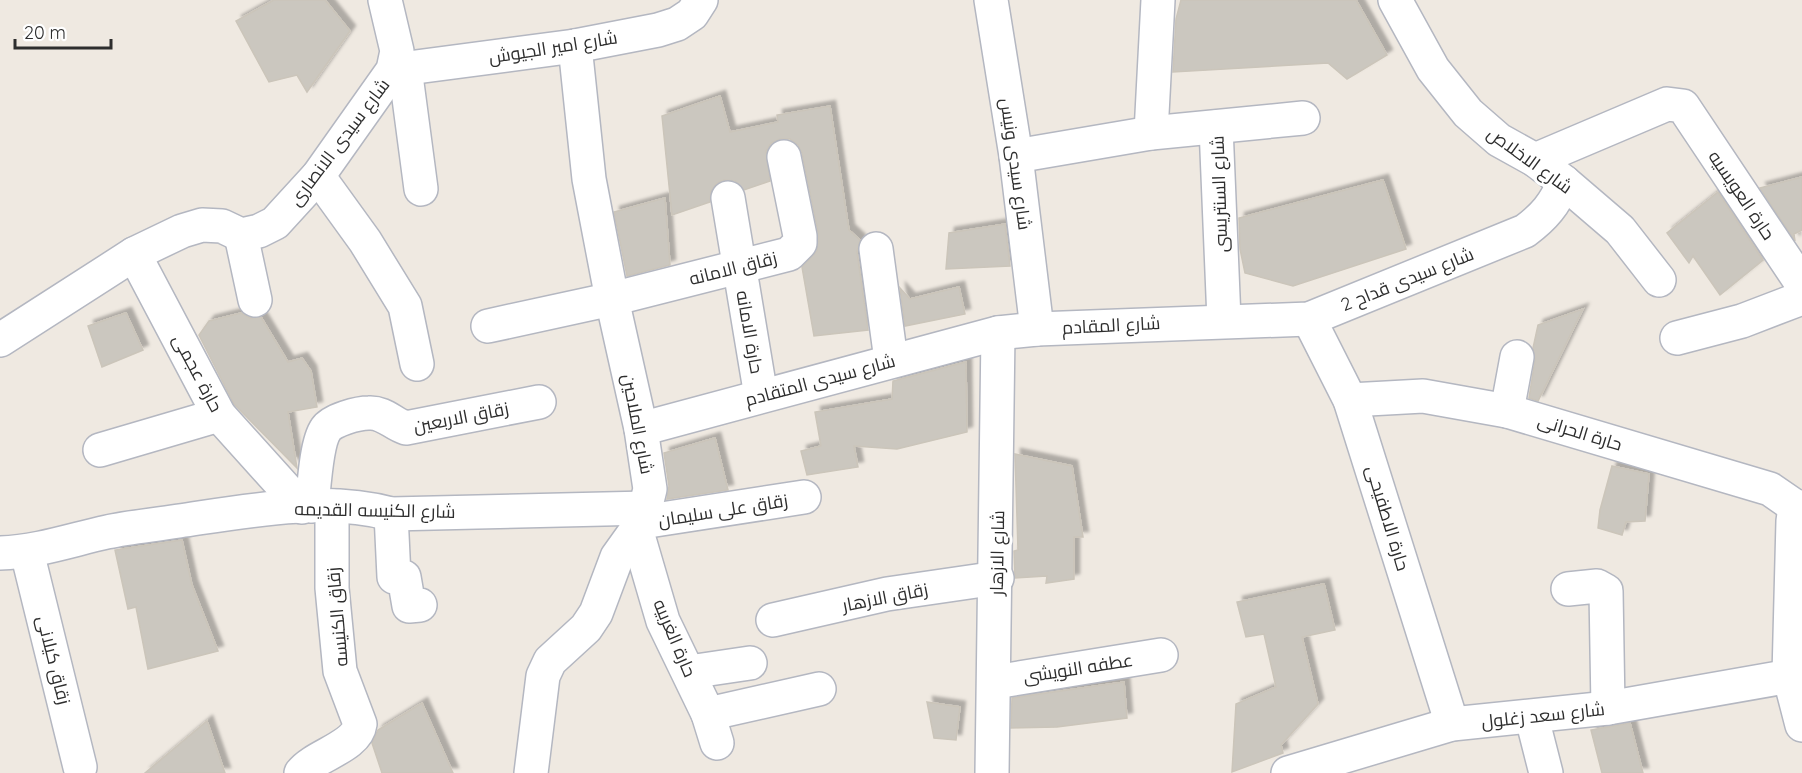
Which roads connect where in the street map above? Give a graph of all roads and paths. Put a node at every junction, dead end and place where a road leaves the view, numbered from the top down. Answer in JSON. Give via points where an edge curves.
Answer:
{"nodes":[{"id":1,"x":385,"y":0,"type":"edge"},
{"id":2,"x":701,"y":0,"type":"edge"},
{"id":3,"x":991,"y":0,"type":"edge"},
{"id":4,"x":1158,"y":0,"type":"edge"},
{"id":5,"x":1395,"y":0,"type":"edge"},
{"id":6,"x":575,"y":46,"type":"junction"},
{"id":7,"x":399,"y":69,"type":"junction"},
{"id":8,"x":1303,"y":118,"type":"dead end"},
{"id":9,"x":1216,"y":126,"type":"junction"},
{"id":10,"x":1151,"y":133,"type":"junction"},
{"id":11,"x":1016,"y":156,"type":"junction"},
{"id":12,"x":783,"y":157,"type":"dead end"},
{"id":13,"x":1535,"y":160,"type":"junction"},
{"id":14,"x":318,"y":176,"type":"junction"},
{"id":15,"x":1564,"y":182,"type":"junction"},
{"id":16,"x":421,"y":189,"type":"dead end"},
{"id":17,"x":728,"y":198,"type":"dead end"},
{"id":18,"x":241,"y":235,"type":"junction"},
{"id":19,"x":876,"y":249,"type":"dead end"},
{"id":20,"x":134,"y":254,"type":"junction"},
{"id":21,"x":739,"y":267,"type":"junction"},
{"id":22,"x":1659,"y":280,"type":"dead end"},
{"id":23,"x":1802,"y":284,"type":"edge"},
{"id":24,"x":1802,"y":298,"type":"edge"},
{"id":25,"x":612,"y":299,"type":"junction"},
{"id":26,"x":255,"y":300,"type":"dead end"},
{"id":27,"x":1308,"y":319,"type":"junction"},
{"id":28,"x":1224,"y":320,"type":"junction"},
{"id":29,"x":488,"y":326,"type":"dead end"},
{"id":30,"x":1037,"y":328,"type":"junction"},
{"id":31,"x":998,"y":333,"type":"junction"},
{"id":32,"x":1677,"y":338,"type":"dead end"},
{"id":33,"x":0,"y":340,"type":"edge"},
{"id":34,"x":1517,"y":357,"type":"dead end"},
{"id":35,"x":891,"y":360,"type":"junction"},
{"id":36,"x":417,"y":364,"type":"dead end"},
{"id":37,"x":761,"y":396,"type":"junction"},
{"id":38,"x":1350,"y":400,"type":"junction"},
{"id":39,"x":538,"y":402,"type":"dead end"},
{"id":40,"x":1507,"y":411,"type":"junction"},
{"id":41,"x":219,"y":415,"type":"junction"},
{"id":42,"x":641,"y":429,"type":"junction"},
{"id":43,"x":100,"y":450,"type":"dead end"},
{"id":44,"x":804,"y":497,"type":"dead end"},
{"id":45,"x":315,"y":507,"type":"junction"},
{"id":46,"x":1800,"y":508,"type":"edge"},
{"id":47,"x":391,"y":514,"type":"junction"},
{"id":48,"x":642,"y":520,"type":"junction"},
{"id":49,"x":14,"y":553,"type":"edge"},
{"id":50,"x":997,"y":578,"type":"junction"},
{"id":51,"x":1568,"y":589,"type":"dead end"},
{"id":52,"x":420,"y":605,"type":"dead end"},
{"id":53,"x":773,"y":620,"type":"dead end"},
{"id":54,"x":1161,"y":655,"type":"dead end"},
{"id":55,"x":750,"y":663,"type":"dead end"},
{"id":56,"x":689,"y":672,"type":"junction"},
{"id":57,"x":1795,"y":675,"type":"edge"},
{"id":58,"x":995,"y":682,"type":"junction"},
{"id":59,"x":819,"y":689,"type":"dead end"},
{"id":60,"x":1608,"y":708,"type":"junction"},
{"id":61,"x":1532,"y":718,"type":"junction"},
{"id":62,"x":1452,"y":724,"type":"junction"},
{"id":63,"x":1802,"y":725,"type":"edge"},
{"id":64,"x":80,"y":767,"type":"dead end"},
{"id":65,"x":301,"y":773,"type":"edge"},
{"id":66,"x":531,"y":773,"type":"edge"},
{"id":67,"x":992,"y":773,"type":"edge"},
{"id":68,"x":1288,"y":773,"type":"edge"},
{"id":69,"x":1546,"y":773,"type":"edge"}],
"edges":[{"from":1,"to":7,"type":"street","name":"شارع سيدى الانصارى"},
{"from":2,"to":6,"type":"street","name":"شارع امير الجيوش","via":[[692,14],[676,24]]},
{"from":3,"to":11,"type":"street","name":"شارع سيدى ونيس"},
{"from":4,"to":10,"type":"street"},
{"from":5,"to":13,"type":"street","name":"شارع الاخلاص","via":[[1433,69],[1468,113],[1499,140]]},
{"from":6,"to":7,"type":"street","name":"شارع امير الجيوش"},
{"from":6,"to":25,"type":"street","name":"شارع الملاحين","via":[[589,179]]},
{"from":7,"to":14,"type":"street","name":"شارع سيدى الانصارى"},
{"from":7,"to":16,"type":"street"},
{"from":8,"to":9,"type":"street"},
{"from":9,"to":10,"type":"street","name":"شارع السنتريسى"},
{"from":9,"to":28,"type":"street","name":"شارع السنتريسى"},
{"from":10,"to":11,"type":"street","name":"شارع السنتريسى"},
{"from":11,"to":30,"type":"street","name":"شارع سيدى ونيس"},
{"from":12,"to":21,"type":"street","name":"زقاق الامانه","via":[[800,243],[789,254]]},
{"from":13,"to":15,"type":"street","name":"شارع الاخلاص"},
{"from":13,"to":23,"type":"street","name":"حارة العويسيه","via":[[1667,105],[1683,105]]},
{"from":14,"to":18,"type":"street","name":"شارع سيدى الانصارى","via":[[275,223]]},
{"from":14,"to":36,"type":"street","via":[[405,306]]},
{"from":15,"to":22,"type":"street","name":"شارع الاخلاص","via":[[1620,230]]},
{"from":15,"to":27,"type":"street","name":"شارع سيدى قداح 2","via":[[1543,218],[1525,231]]},
{"from":17,"to":21,"type":"street","name":"حارة الامانه"},
{"from":18,"to":20,"type":"street","via":[[222,226],[202,225]]},
{"from":18,"to":26,"type":"street"},
{"from":19,"to":35,"type":"street"},
{"from":20,"to":33,"type":"street"},
{"from":20,"to":41,"type":"street","name":"حارة عجمى"},
{"from":21,"to":25,"type":"street","name":"زقاق الامانه"},
{"from":21,"to":37,"type":"street","name":"حارة الامانه"},
{"from":24,"to":32,"type":"street","via":[[1742,321]]},
{"from":25,"to":29,"type":"street","name":"زقاق الامانه"},
{"from":25,"to":42,"type":"street","name":"شارع الملاحين"},
{"from":27,"to":28,"type":"street","name":"شارع سيدى قداح 2"},
{"from":27,"to":38,"type":"street","name":"حارة الاطفيحى"},
{"from":28,"to":30,"type":"street","name":"شارع المقادم"},
{"from":30,"to":31,"type":"street","name":"شارع المقادم"},
{"from":31,"to":35,"type":"street","name":"شارع سيدى المتقادم"},
{"from":31,"to":50,"type":"street","name":"شارع الازهار"},
{"from":34,"to":40,"type":"street"},
{"from":35,"to":37,"type":"street","name":"شارع سيدى المتقادم"},
{"from":37,"to":42,"type":"street","name":"شارع سيدى المتقادم"},
{"from":38,"to":40,"type":"street","name":"حارة الحرانى","via":[[1423,396]]},
{"from":38,"to":62,"type":"street","name":"حارة الاطفيحى"},
{"from":39,"to":45,"type":"street","name":"زقاق الاربعين","via":[[406,428],[368,412],[333,423],[322,439]]},
{"from":40,"to":46,"type":"street","name":"حارة الحرانى","via":[[1770,489]]},
{"from":41,"to":43,"type":"street"},
{"from":41,"to":45,"type":"street","name":"حارة عجمى"},
{"from":42,"to":48,"type":"street","name":"شارع الملاحين","via":[[650,489]]},
{"from":44,"to":48,"type":"street","name":"زقاق على سليمان"},
{"from":45,"to":47,"type":"street","name":"شارع الكنيسه القديمه","via":[[366,507]]},
{"from":45,"to":49,"type":"street","name":"شارع الكنيسه القديمه","via":[[212,516],[109,532]]},
{"from":45,"to":65,"type":"street","name":"زقاق الكنيسه","via":[[332,588],[340,671],[360,724],[355,738]]},
{"from":46,"to":57,"type":"street","via":[[1793,520]]},
{"from":47,"to":48,"type":"street","name":"شارع الكنيسه القديمه"},
{"from":47,"to":52,"type":"street","via":[[394,575],[404,577],[409,606]]},
{"from":48,"to":56,"type":"street","name":"حارة الغربيه","via":[[663,621]]},
{"from":48,"to":66,"type":"street","via":[[617,557],[603,597],[586,628],[561,649],[543,676]]},
{"from":49,"to":64,"type":"street","name":"زقاق كيلانى"},
{"from":50,"to":53,"type":"street","name":"زقاق الازهار","via":[[887,594]]},
{"from":50,"to":58,"type":"street","name":"شارع الازهار"},
{"from":51,"to":60,"type":"street","via":[[1597,586],[1606,591]]},
{"from":54,"to":58,"type":"street","name":"عطفه النويشى"},
{"from":55,"to":56,"type":"street"},
{"from":56,"to":59,"type":"street","name":"حارة الغربيه","via":[[713,729]]},
{"from":57,"to":60,"type":"street","name":"شارع سعد زغلول"},
{"from":57,"to":63,"type":"street"},
{"from":58,"to":67,"type":"street","name":"شارع الازهار"},
{"from":60,"to":61,"type":"street","name":"شارع سعد زغلول"},
{"from":61,"to":62,"type":"street","name":"شارع سعد زغلول"},
{"from":61,"to":69,"type":"street"},
{"from":62,"to":68,"type":"street","name":"شارع سعد زغلول"}]}
